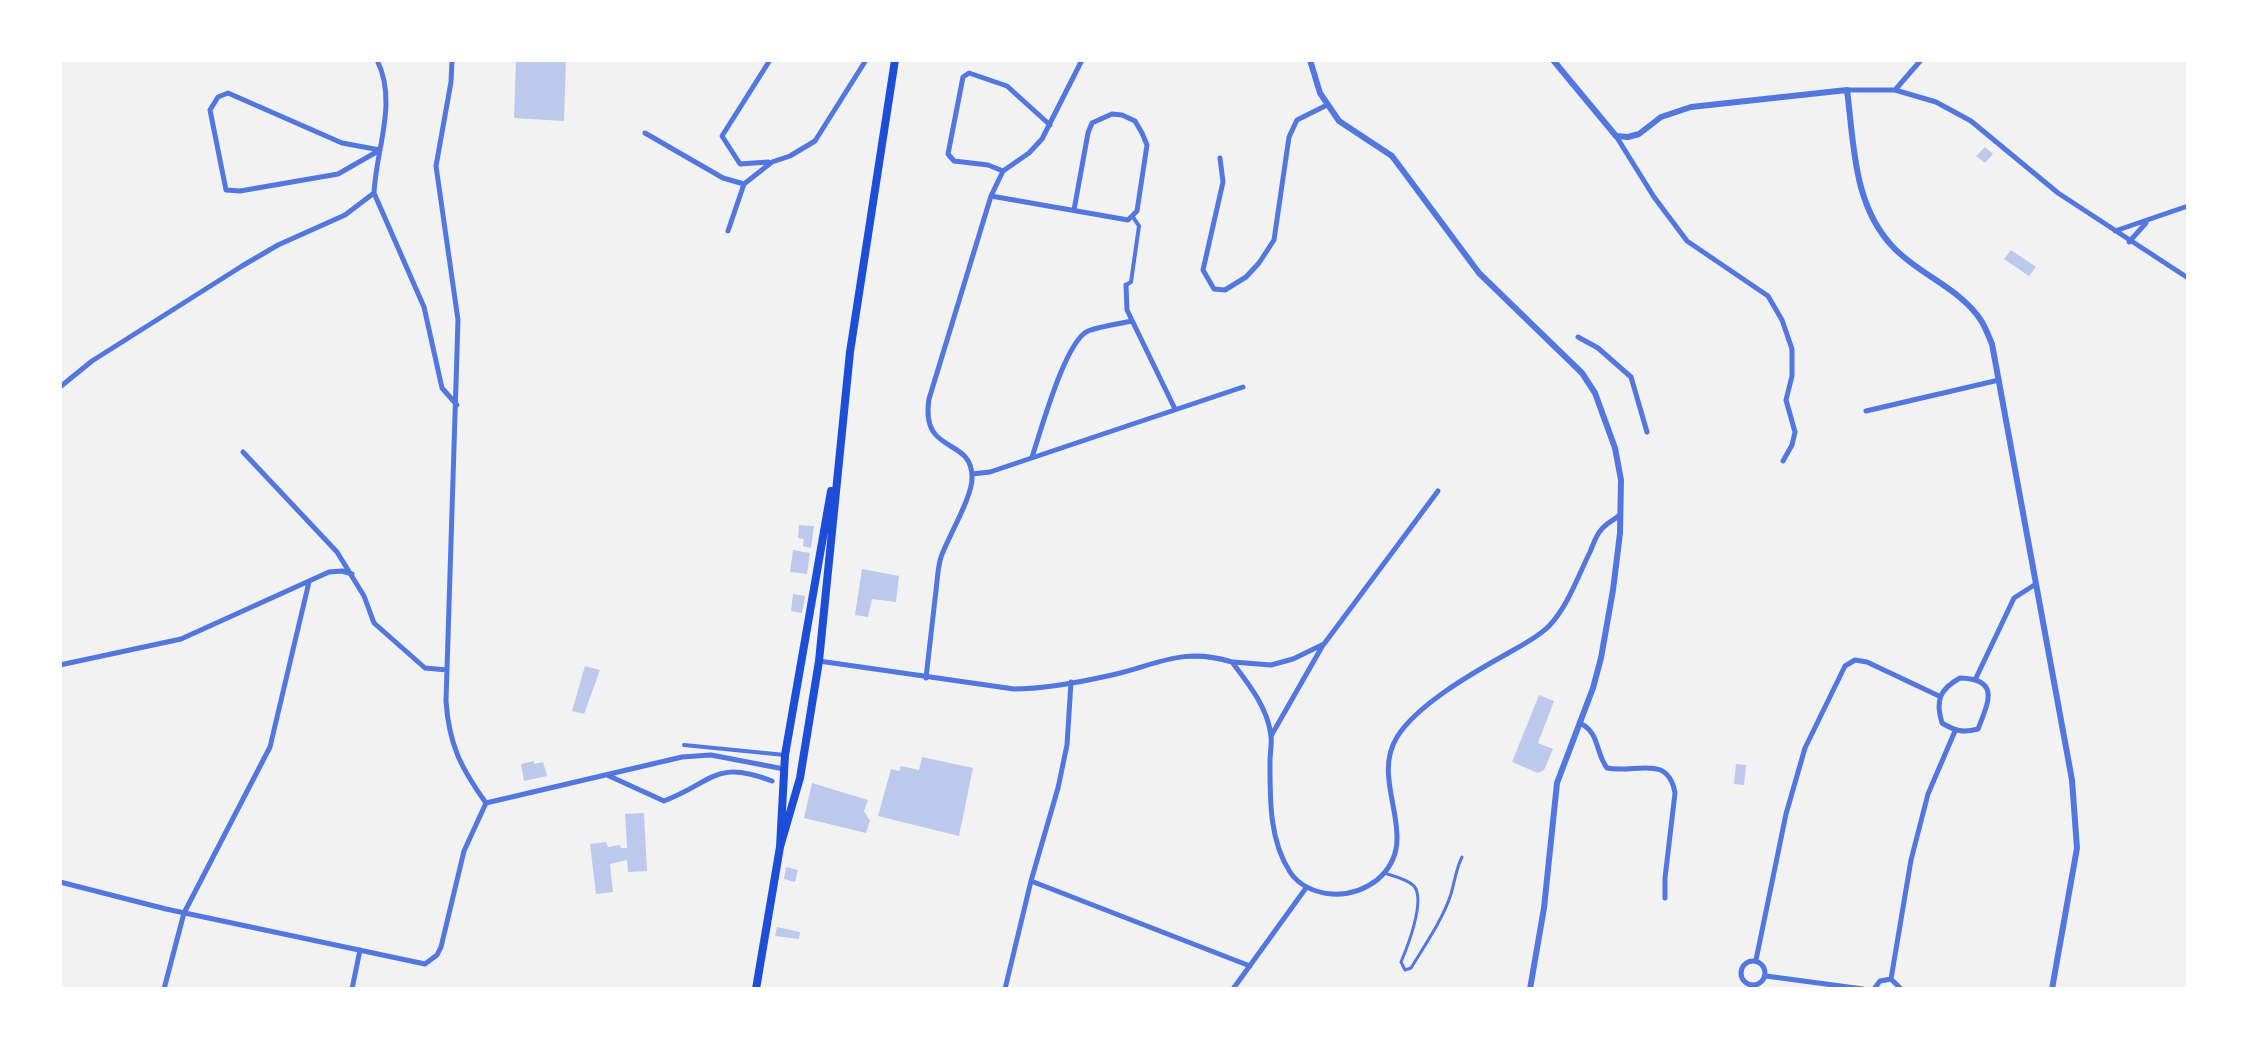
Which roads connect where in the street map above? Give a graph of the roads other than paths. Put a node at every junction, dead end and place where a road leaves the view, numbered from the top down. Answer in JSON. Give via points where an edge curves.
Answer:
{"nodes":[{"id":1,"x":377,"y":60,"type":"edge"},
{"id":2,"x":452,"y":60,"type":"edge"},
{"id":3,"x":770,"y":60,"type":"edge"},
{"id":4,"x":866,"y":60,"type":"edge"},
{"id":5,"x":895,"y":60,"type":"edge"},
{"id":6,"x":1082,"y":60,"type":"edge"},
{"id":7,"x":1310,"y":60,"type":"edge"},
{"id":8,"x":1553,"y":60,"type":"edge"},
{"id":9,"x":1921,"y":60,"type":"edge"},
{"id":10,"x":1847,"y":90,"type":"junction"},
{"id":11,"x":1895,"y":90,"type":"junction"},
{"id":12,"x":1327,"y":105,"type":"junction"},
{"id":13,"x":1050,"y":125,"type":"junction"},
{"id":14,"x":645,"y":133,"type":"dead end"},
{"id":15,"x":1616,"y":136,"type":"junction"},
{"id":16,"x":380,"y":150,"type":"junction"},
{"id":17,"x":1220,"y":158,"type":"dead end"},
{"id":18,"x":772,"y":162,"type":"junction"},
{"id":19,"x":1003,"y":171,"type":"junction"},
{"id":20,"x":744,"y":184,"type":"junction"},
{"id":21,"x":374,"y":193,"type":"junction"},
{"id":22,"x":991,"y":196,"type":"junction"},
{"id":23,"x":2188,"y":206,"type":"edge"},
{"id":24,"x":1074,"y":210,"type":"junction"},
{"id":25,"x":1133,"y":217,"type":"junction"},
{"id":26,"x":2146,"y":222,"type":"junction"},
{"id":27,"x":728,"y":231,"type":"dead end"},
{"id":28,"x":2115,"y":231,"type":"junction"},
{"id":29,"x":2129,"y":242,"type":"junction"},
{"id":30,"x":2188,"y":278,"type":"edge"},
{"id":31,"x":1126,"y":285,"type":"joint"},
{"id":32,"x":1132,"y":321,"type":"junction"},
{"id":33,"x":1578,"y":337,"type":"dead end"},
{"id":34,"x":1999,"y":380,"type":"junction"},
{"id":35,"x":60,"y":387,"type":"edge"},
{"id":36,"x":1243,"y":387,"type":"dead end"},
{"id":37,"x":457,"y":406,"type":"junction"},
{"id":38,"x":1175,"y":409,"type":"junction"},
{"id":39,"x":1866,"y":411,"type":"dead end"},
{"id":40,"x":1647,"y":432,"type":"dead end"},
{"id":41,"x":243,"y":452,"type":"dead end"},
{"id":42,"x":838,"y":455,"type":"junction"},
{"id":43,"x":1032,"y":457,"type":"junction"},
{"id":44,"x":1783,"y":461,"type":"dead end"},
{"id":45,"x":972,"y":474,"type":"junction"},
{"id":46,"x":1438,"y":491,"type":"dead end"},
{"id":47,"x":1620,"y":515,"type":"junction"},
{"id":48,"x":352,"y":574,"type":"junction"},
{"id":49,"x":309,"y":582,"type":"junction"},
{"id":50,"x":2037,"y":583,"type":"junction"},
{"id":51,"x":810,"y":607,"type":"junction"},
{"id":52,"x":825,"y":608,"type":"junction"},
{"id":53,"x":1324,"y":644,"type":"junction"},
{"id":54,"x":819,"y":661,"type":"junction"},
{"id":55,"x":1232,"y":662,"type":"junction"},
{"id":56,"x":801,"y":664,"type":"junction"},
{"id":57,"x":60,"y":665,"type":"edge"},
{"id":58,"x":447,"y":670,"type":"junction"},
{"id":59,"x":926,"y":678,"type":"junction"},
{"id":60,"x":1976,"y":678,"type":"junction"},
{"id":61,"x":1071,"y":682,"type":"junction"},
{"id":62,"x":1939,"y":696,"type":"junction"},
{"id":63,"x":1580,"y":723,"type":"junction"},
{"id":64,"x":1955,"y":731,"type":"junction"},
{"id":65,"x":1271,"y":736,"type":"junction"},
{"id":66,"x":684,"y":745,"type":"dead end"},
{"id":67,"x":785,"y":755,"type":"junction"},
{"id":68,"x":784,"y":769,"type":"junction"},
{"id":69,"x":801,"y":774,"type":"junction"},
{"id":70,"x":607,"y":775,"type":"junction"},
{"id":71,"x":772,"y":781,"type":"dead end"},
{"id":72,"x":486,"y":803,"type":"junction"},
{"id":73,"x":780,"y":847,"type":"junction"},
{"id":74,"x":1462,"y":857,"type":"dead end"},
{"id":75,"x":1384,"y":873,"type":"junction"},
{"id":76,"x":1031,"y":881,"type":"junction"},
{"id":77,"x":60,"y":882,"type":"edge"},
{"id":78,"x":1306,"y":888,"type":"junction"},
{"id":79,"x":1665,"y":898,"type":"dead end"},
{"id":80,"x":184,"y":913,"type":"junction"},
{"id":81,"x":360,"y":950,"type":"junction"},
{"id":82,"x":1756,"y":960,"type":"junction"},
{"id":83,"x":1250,"y":966,"type":"junction"},
{"id":84,"x":1766,"y":976,"type":"junction"},
{"id":85,"x":1891,"y":979,"type":"junction"},
{"id":86,"x":1750,"y":987,"type":"edge"},
{"id":87,"x":164,"y":989,"type":"edge"},
{"id":88,"x":352,"y":989,"type":"edge"},
{"id":89,"x":756,"y":989,"type":"edge"},
{"id":90,"x":1005,"y":989,"type":"edge"},
{"id":91,"x":1233,"y":989,"type":"edge"},
{"id":92,"x":1530,"y":989,"type":"edge"},
{"id":93,"x":1863,"y":989,"type":"edge"},
{"id":94,"x":1874,"y":989,"type":"edge"},
{"id":95,"x":1901,"y":989,"type":"edge"},
{"id":96,"x":2052,"y":989,"type":"edge"}],
"edges":[{"from":1,"to":16,"type":"street","via":[[387,106]]},
{"from":2,"to":37,"type":"street","via":[[436,166],[458,320]]},
{"from":3,"to":18,"type":"street","via":[[722,136],[740,164]]},
{"from":4,"to":18,"type":"street","via":[[815,141]]},
{"from":5,"to":42,"type":"main road"},
{"from":6,"to":13,"type":"street"},
{"from":7,"to":12,"type":"street"},
{"from":8,"to":15,"type":"street"},
{"from":9,"to":11,"type":"street"},
{"from":10,"to":11,"type":"street"},
{"from":10,"to":15,"type":"street","via":[[1691,107],[1661,117],[1639,134]]},
{"from":10,"to":34,"type":"street","via":[[1860,191],[1875,223],[1892,247],[1969,305],[1992,344]]},
{"from":11,"to":28,"type":"street","via":[[1936,102],[1971,121],[2058,193]]},
{"from":12,"to":17,"type":"street","via":[[1297,120],[1289,137],[1274,240],[1246,277],[1225,290],[1214,289],[1203,270],[1223,182]]},
{"from":12,"to":47,"type":"street","via":[[1339,121],[1392,156],[1479,273],[1582,373],[1615,448]]},
{"from":13,"to":19,"type":"street","via":[[1036,147]]},
{"from":13,"to":19,"type":"street","via":[[1007,86],[969,73],[963,77],[948,154],[954,161]]},
{"from":14,"to":20,"type":"street","via":[[723,178]]},
{"from":15,"to":44,"type":"street","via":[[1687,241],[1775,306],[1792,349],[1786,400],[1795,432]]},
{"from":16,"to":16,"type":"street","via":[[342,143],[228,93],[210,110],[226,190],[338,174]]},
{"from":16,"to":21,"type":"street"},
{"from":18,"to":20,"type":"street"},
{"from":19,"to":22,"type":"street"},
{"from":20,"to":27,"type":"street"},
{"from":21,"to":35,"type":"street","via":[[345,215],[242,266]]},
{"from":21,"to":37,"type":"street","via":[[424,307],[442,388]]},
{"from":22,"to":24,"type":"street"},
{"from":22,"to":45,"type":"street","via":[[926,416],[929,429],[957,449]]},
{"from":23,"to":26,"type":"street"},
{"from":24,"to":25,"type":"street"},
{"from":24,"to":25,"type":"street","via":[[1092,123],[1122,115],[1135,121],[1147,145]]},
{"from":25,"to":31,"type":"street","via":[[1139,226],[1131,282]]},
{"from":26,"to":28,"type":"street"},
{"from":26,"to":29,"type":"street"},
{"from":28,"to":29,"type":"street"},
{"from":29,"to":30,"type":"street"},
{"from":31,"to":32,"type":"street"},
{"from":32,"to":38,"type":"street"},
{"from":32,"to":43,"type":"street","via":[[1086,332],[1067,354]]},
{"from":33,"to":40,"type":"street","via":[[1631,377]]},
{"from":34,"to":39,"type":"street"},
{"from":34,"to":50,"type":"street"},
{"from":36,"to":38,"type":"street"},
{"from":37,"to":58,"type":"street"},
{"from":38,"to":43,"type":"street"},
{"from":41,"to":48,"type":"street","via":[[313,524]]},
{"from":42,"to":51,"type":"main road"},
{"from":42,"to":52,"type":"main road"},
{"from":43,"to":45,"type":"street"},
{"from":45,"to":59,"type":"street","via":[[940,559]]},
{"from":46,"to":53,"type":"street"},
{"from":47,"to":63,"type":"street","via":[[1601,658]]},
{"from":47,"to":75,"type":"street","via":[[1601,530],[1565,604],[1547,627],[1435,700],[1397,737],[1388,775],[1398,849]]},
{"from":48,"to":49,"type":"street","via":[[329,572]]},
{"from":48,"to":58,"type":"street","via":[[374,623],[425,668]]},
{"from":49,"to":57,"type":"street","via":[[161,646]]},
{"from":49,"to":80,"type":"street","via":[[270,747]]},
{"from":50,"to":60,"type":"street","via":[[2014,598]]},
{"from":50,"to":96,"type":"street","via":[[2072,780],[2077,848]]},
{"from":51,"to":52,"type":"main road"},
{"from":51,"to":56,"type":"main road"},
{"from":52,"to":54,"type":"main road"},
{"from":53,"to":55,"type":"street","via":[[1271,665]]},
{"from":53,"to":65,"type":"street"},
{"from":54,"to":56,"type":"main road"},
{"from":54,"to":59,"type":"street"},
{"from":54,"to":69,"type":"main road"},
{"from":55,"to":61,"type":"street","via":[[1198,654],[1171,657]]},
{"from":55,"to":65,"type":"street","via":[[1265,712]]},
{"from":56,"to":67,"type":"main road"},
{"from":58,"to":72,"type":"street","via":[[451,744]]},
{"from":59,"to":61,"type":"street","via":[[1014,689]]},
{"from":60,"to":62,"type":"street","via":[[1960,678]]},
{"from":60,"to":64,"type":"street","via":[[1990,699],[1978,729]]},
{"from":61,"to":76,"type":"street","via":[[1067,745]]},
{"from":62,"to":64,"type":"street","via":[[1942,723]]},
{"from":62,"to":82,"type":"street","via":[[1867,662],[1855,660],[1845,666],[1805,748]]},
{"from":63,"to":79,"type":"street","via":[[1593,733],[1607,768],[1662,769],[1674,785]]},
{"from":63,"to":92,"type":"street","via":[[1557,783]]},
{"from":64,"to":85,"type":"street","via":[[1928,794]]},
{"from":65,"to":78,"type":"street","via":[[1270,800],[1277,844],[1293,877]]},
{"from":66,"to":67,"type":"street"},
{"from":67,"to":68,"type":"main road"},
{"from":68,"to":69,"type":"main road"},
{"from":68,"to":70,"type":"street","via":[[711,755]]},
{"from":68,"to":73,"type":"main road"},
{"from":69,"to":73,"type":"main road"},
{"from":70,"to":71,"type":"street","via":[[664,801],[731,770]]},
{"from":70,"to":72,"type":"street"},
{"from":72,"to":81,"type":"street","via":[[464,851],[437,955],[425,964]]},
{"from":73,"to":89,"type":"main road"},
{"from":74,"to":75,"type":"lane","via":[[1451,895],[1411,968],[1405,970],[1401,962],[1415,919],[1417,892]]},
{"from":75,"to":78,"type":"street","via":[[1345,894]]},
{"from":76,"to":83,"type":"street"},
{"from":76,"to":90,"type":"street"},
{"from":77,"to":80,"type":"street"},
{"from":78,"to":83,"type":"street"},
{"from":80,"to":81,"type":"street"},
{"from":80,"to":87,"type":"street"},
{"from":81,"to":88,"type":"street"},
{"from":82,"to":84,"type":"street"},
{"from":82,"to":86,"type":"street","via":[[1741,970]]},
{"from":83,"to":91,"type":"street"},
{"from":84,"to":86,"type":"street"},
{"from":84,"to":93,"type":"street"},
{"from":85,"to":94,"type":"street"},
{"from":85,"to":95,"type":"street"}]}
